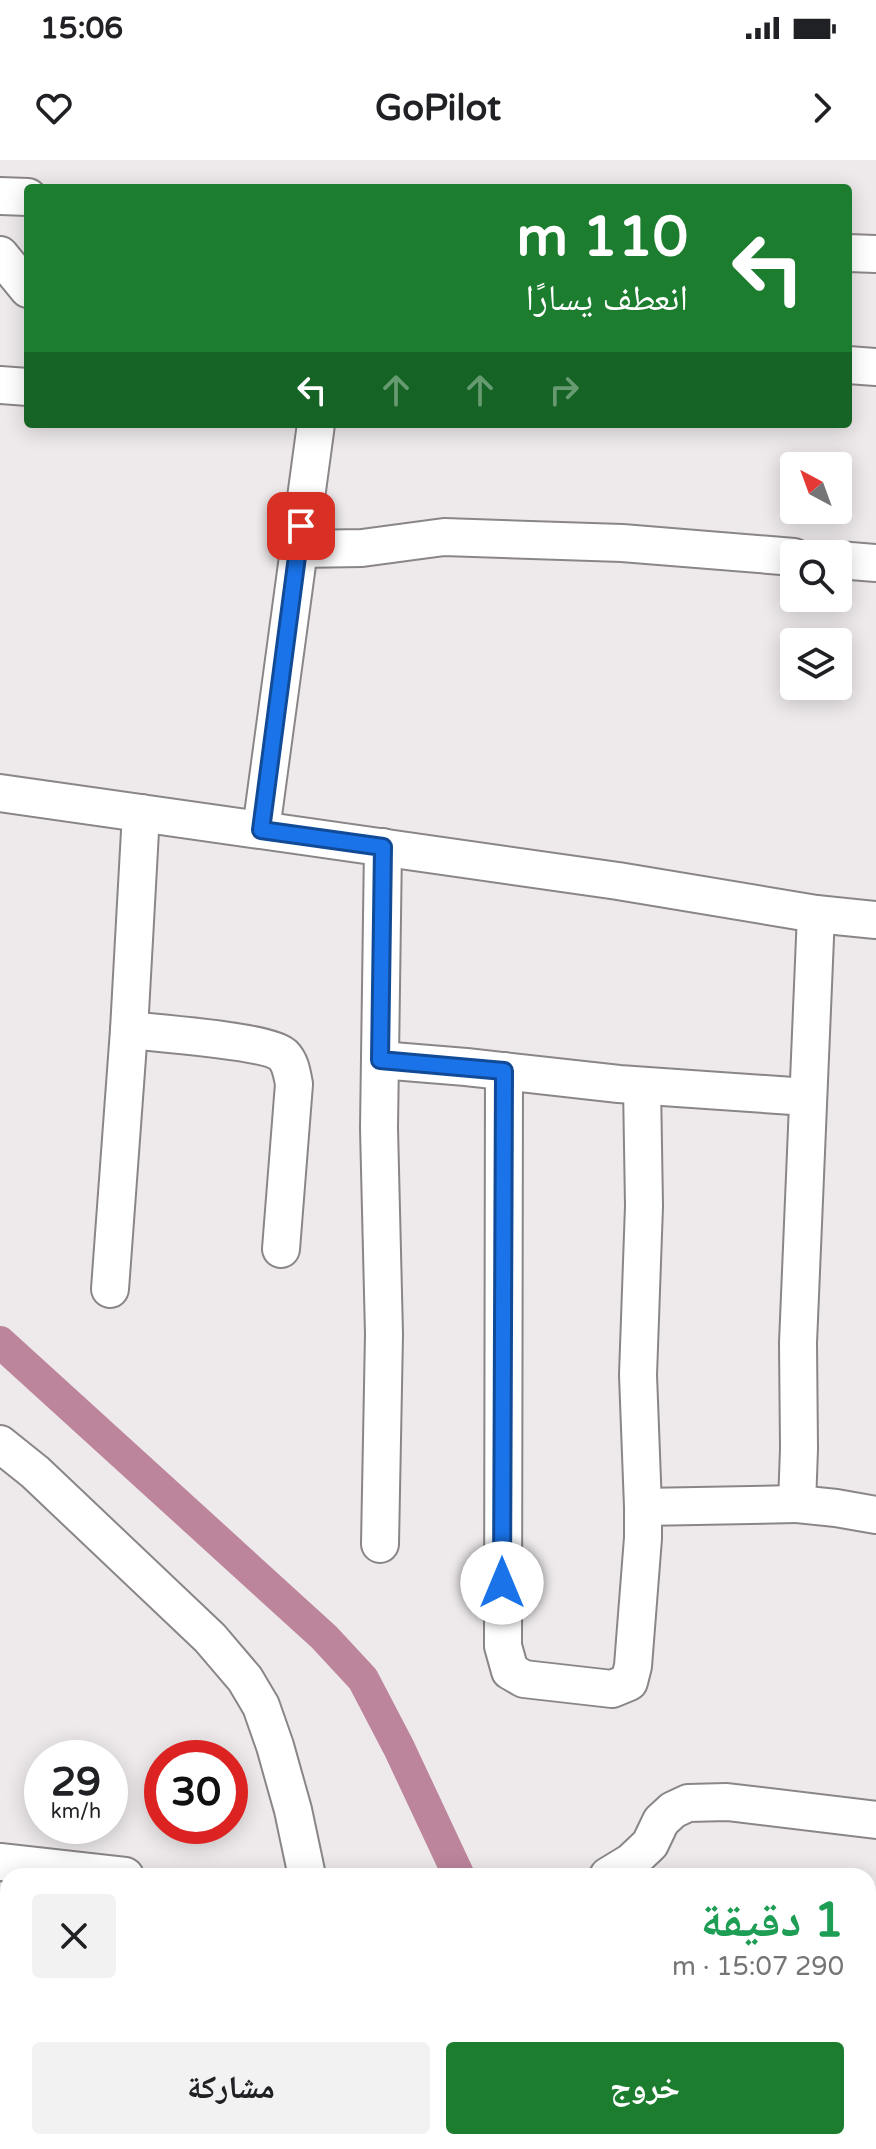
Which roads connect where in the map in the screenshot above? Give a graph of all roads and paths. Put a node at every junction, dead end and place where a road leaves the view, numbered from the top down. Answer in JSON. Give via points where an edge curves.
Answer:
{"nodes":[{"id":1,"x":0,"y":196,"type":"edge"},
{"id":2,"x":24,"y":197,"type":"edge"},
{"id":3,"x":852,"y":253,"type":"edge"},
{"id":4,"x":876,"y":254,"type":"edge"},
{"id":5,"x":0,"y":255,"type":"edge"},
{"id":6,"x":24,"y":284,"type":"edge"},
{"id":7,"x":852,"y":365,"type":"edge"},
{"id":8,"x":876,"y":367,"type":"edge"},
{"id":9,"x":0,"y":385,"type":"edge"},
{"id":10,"x":24,"y":387,"type":"edge"},
{"id":11,"x":315,"y":428,"type":"edge"},
{"id":12,"x":298,"y":549,"type":"junction"},
{"id":13,"x":780,"y":556,"type":"edge"},
{"id":14,"x":852,"y":561,"type":"edge"},
{"id":15,"x":876,"y":563,"type":"edge"},
{"id":16,"x":0,"y":793,"type":"edge"},
{"id":17,"x":141,"y":813,"type":"junction"},
{"id":18,"x":261,"y":830,"type":"junction"},
{"id":19,"x":383,"y":847,"type":"junction"},
{"id":20,"x":816,"y":914,"type":"junction"},
{"id":21,"x":876,"y":920,"type":"edge"},
{"id":22,"x":129,"y":1030,"type":"junction"},
{"id":23,"x":380,"y":1060,"type":"junction"},
{"id":24,"x":504,"y":1071,"type":"junction"},
{"id":25,"x":642,"y":1086,"type":"junction"},
{"id":26,"x":807,"y":1097,"type":"junction"},
{"id":27,"x":281,"y":1249,"type":"dead end"},
{"id":28,"x":110,"y":1289,"type":"dead end"},
{"id":29,"x":0,"y":1444,"type":"edge"},
{"id":30,"x":797,"y":1504,"type":"junction"},
{"id":31,"x":643,"y":1507,"type":"junction"},
{"id":32,"x":876,"y":1515,"type":"edge"},
{"id":33,"x":380,"y":1544,"type":"dead end"},
{"id":34,"x":876,"y":1820,"type":"edge"},
{"id":35,"x":0,"y":1862,"type":"edge"},
{"id":36,"x":54,"y":1868,"type":"edge"},
{"id":37,"x":305,"y":1868,"type":"edge"},
{"id":38,"x":621,"y":1868,"type":"edge"}],
"edges":[{"from":1,"to":2,"type":"street"},
{"from":3,"to":4,"type":"street"},
{"from":5,"to":6,"type":"street"},
{"from":7,"to":8,"type":"street"},
{"from":9,"to":10,"type":"street"},
{"from":11,"to":12,"type":"street"},
{"from":12,"to":13,"type":"street","via":[[362,548],[444,537]]},
{"from":12,"to":18,"type":"street"},
{"from":14,"to":15,"type":"street"},
{"from":16,"to":17,"type":"street"},
{"from":17,"to":18,"type":"street"},
{"from":17,"to":22,"type":"street"},
{"from":18,"to":19,"type":"street"},
{"from":19,"to":20,"type":"street"},
{"from":19,"to":23,"type":"street"},
{"from":20,"to":21,"type":"street"},
{"from":20,"to":26,"type":"street"},
{"from":22,"to":27,"type":"street","via":[[273,1049],[284,1056],[294,1084]]},
{"from":22,"to":28,"type":"street"},
{"from":23,"to":24,"type":"street"},
{"from":23,"to":33,"type":"street"},
{"from":24,"to":25,"type":"street"},
{"from":24,"to":31,"type":"street","via":[[503,1646],[510,1671],[524,1679],[612,1689],[629,1682]]},
{"from":25,"to":26,"type":"street"},
{"from":25,"to":31,"type":"street","via":[[638,1375]]},
{"from":26,"to":30,"type":"street"},
{"from":29,"to":37,"type":"street","via":[[210,1638],[245,1679],[275,1746]]},
{"from":30,"to":31,"type":"street"},
{"from":30,"to":32,"type":"street"},
{"from":34,"to":38,"type":"street","via":[[727,1802],[688,1803],[661,1821],[650,1844]]},
{"from":35,"to":36,"type":"street"}]}
